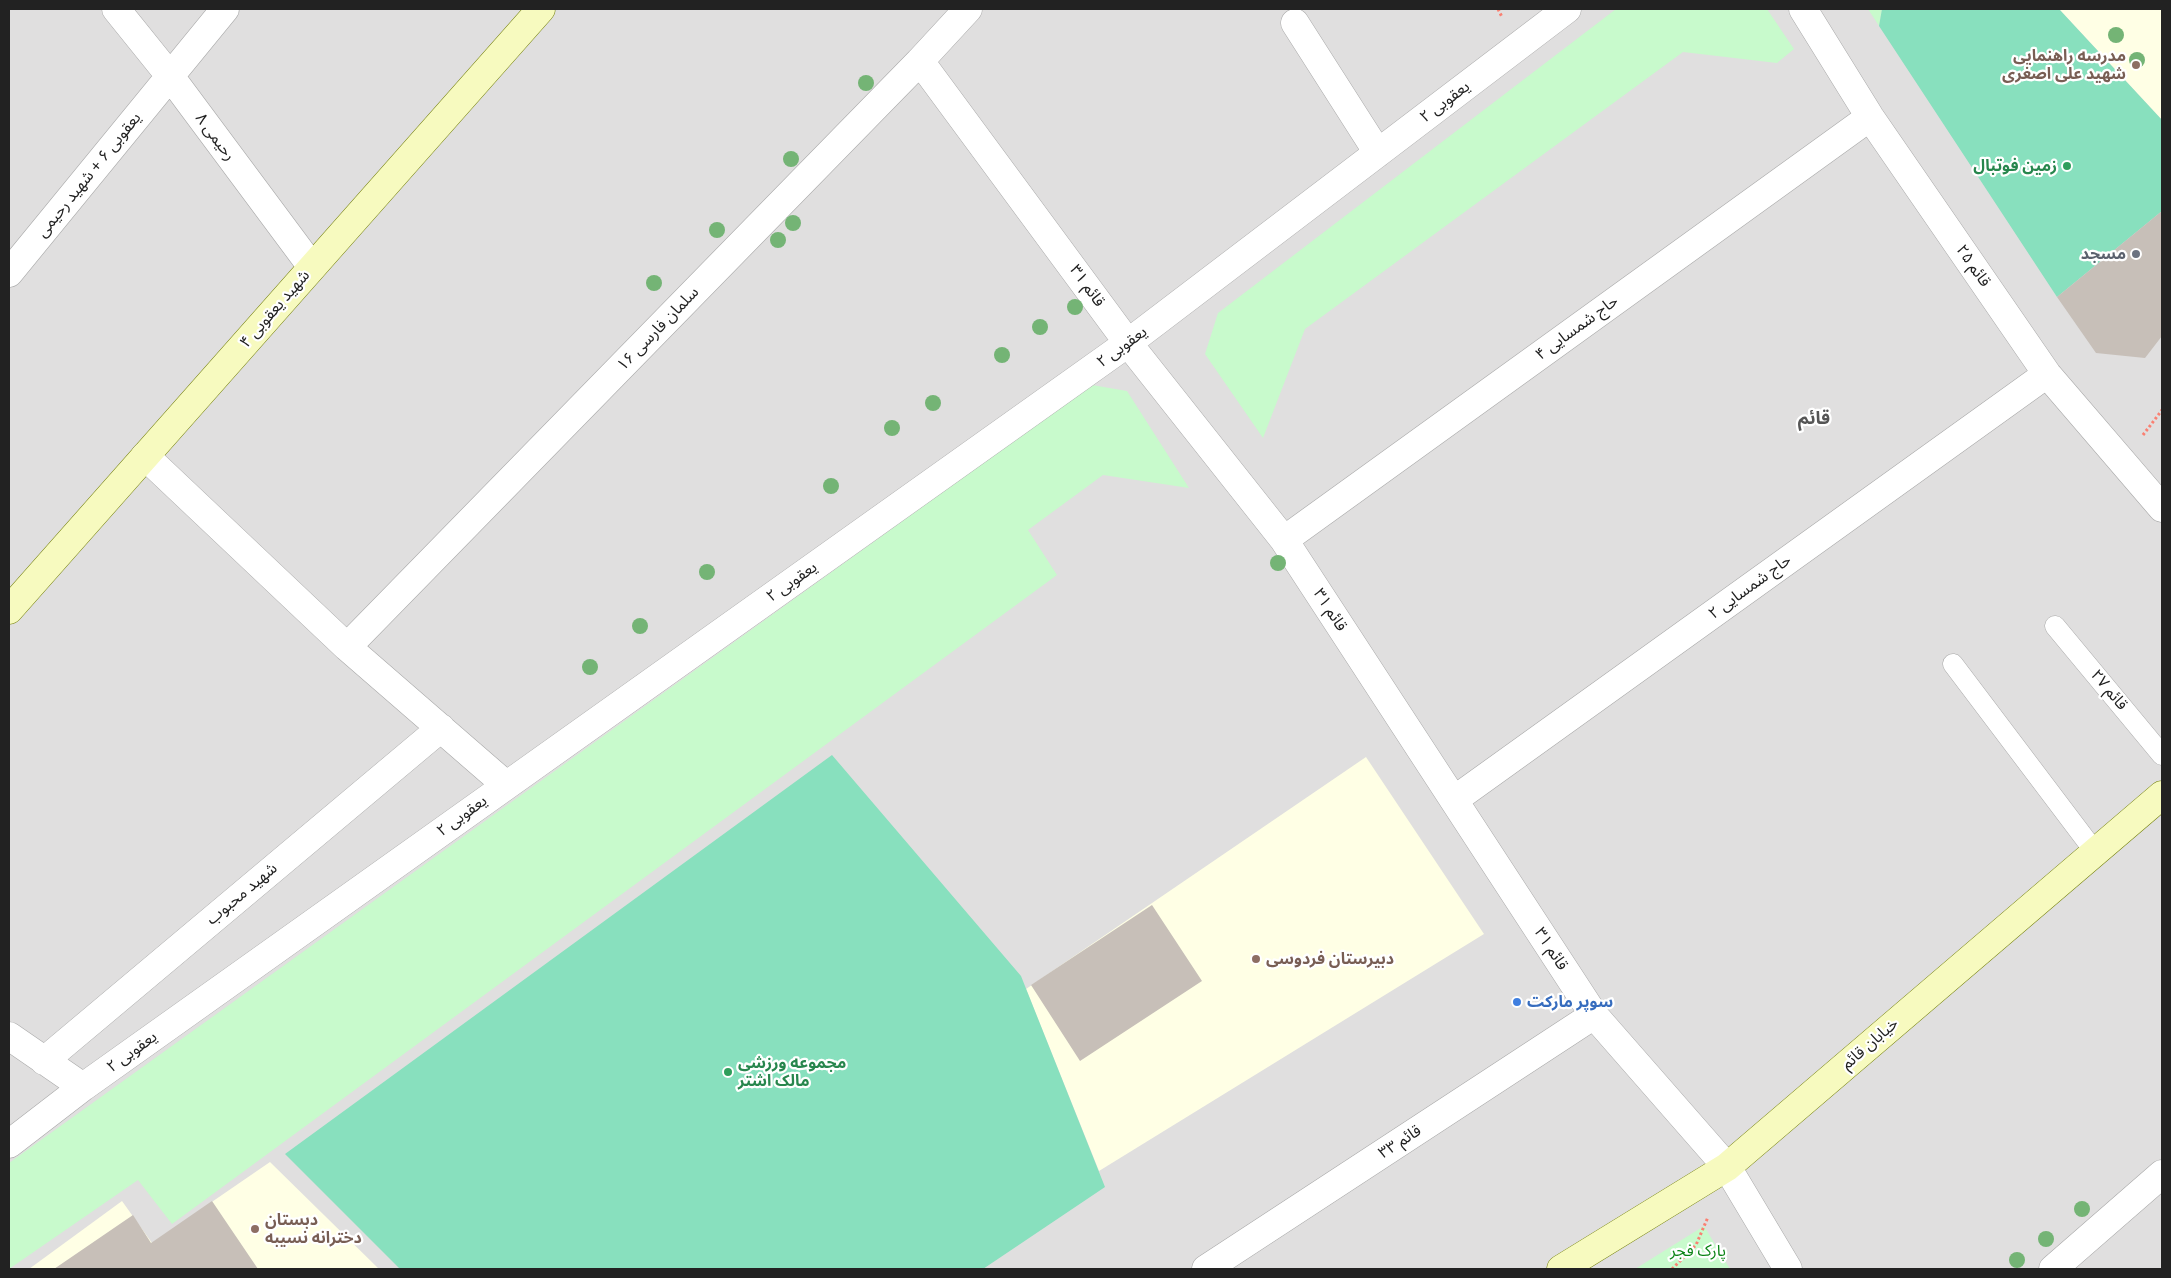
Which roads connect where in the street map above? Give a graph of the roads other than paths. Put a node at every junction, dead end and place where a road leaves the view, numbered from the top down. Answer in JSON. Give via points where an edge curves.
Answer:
{"nodes":[{"id":1,"x":116,"y":9,"type":"edge"},
{"id":2,"x":226,"y":9,"type":"edge"},
{"id":3,"x":541,"y":9,"type":"edge"},
{"id":4,"x":1567,"y":9,"type":"edge"},
{"id":5,"x":1803,"y":9,"type":"edge"},
{"id":6,"x":952,"y":15,"type":"edge"},
{"id":7,"x":1295,"y":23,"type":"dead end"},
{"id":8,"x":920,"y":61,"type":"junction"},
{"id":9,"x":170,"y":76,"type":"junction"},
{"id":10,"x":1870,"y":117,"type":"junction"},
{"id":11,"x":1378,"y":153,"type":"junction"},
{"id":12,"x":312,"y":266,"type":"junction"},
{"id":13,"x":9,"y":273,"type":"edge"},
{"id":14,"x":1128,"y":343,"type":"junction"},
{"id":15,"x":2047,"y":374,"type":"junction"},
{"id":16,"x":145,"y":456,"type":"junction"},
{"id":17,"x":2162,"y":508,"type":"edge"},
{"id":18,"x":1284,"y":540,"type":"junction"},
{"id":19,"x":9,"y":610,"type":"edge"},
{"id":20,"x":2056,"y":626,"type":"dead end"},
{"id":21,"x":347,"y":647,"type":"junction"},
{"id":22,"x":1953,"y":664,"type":"dead end"},
{"id":23,"x":441,"y":728,"type":"junction"},
{"id":24,"x":2162,"y":755,"type":"edge"},
{"id":25,"x":506,"y":785,"type":"junction"},
{"id":26,"x":2162,"y":796,"type":"edge"},
{"id":27,"x":1454,"y":800,"type":"junction"},
{"id":28,"x":2095,"y":852,"type":"junction"},
{"id":29,"x":1594,"y":1015,"type":"junction"},
{"id":30,"x":9,"y":1036,"type":"edge"},
{"id":31,"x":44,"y":1061,"type":"junction"},
{"id":32,"x":83,"y":1087,"type":"junction"},
{"id":33,"x":9,"y":1144,"type":"edge"},
{"id":34,"x":1727,"y":1167,"type":"junction"},
{"id":35,"x":2162,"y":1174,"type":"edge"},
{"id":36,"x":1206,"y":1269,"type":"edge"},
{"id":37,"x":1561,"y":1269,"type":"edge"},
{"id":38,"x":1788,"y":1269,"type":"edge"},
{"id":39,"x":2054,"y":1269,"type":"edge"}],
"edges":[{"from":1,"to":9,"type":"street","name":"رحیمی ۸"},
{"from":2,"to":9,"type":"street","name":"یعقوبی ۶ + شهید رحیمی"},
{"from":3,"to":12,"type":"street","name":"شهید یعقوبی ۴"},
{"from":4,"to":11,"type":"street","name":"یعقوبی ۲"},
{"from":5,"to":10,"type":"street","name":"قائم ۲۵"},
{"from":6,"to":8,"type":"street","name":"سلمان فارسی ۱۶"},
{"from":7,"to":11,"type":"street"},
{"from":8,"to":14,"type":"street","name":"قائم ۳۱"},
{"from":8,"to":21,"type":"street","name":"سلمان فارسی ۱۶"},
{"from":9,"to":12,"type":"street","name":"رحیمی ۸"},
{"from":9,"to":13,"type":"street","name":"یعقوبی ۶ + شهید رحیمی"},
{"from":10,"to":15,"type":"street","name":"قائم ۲۵"},
{"from":10,"to":18,"type":"street","name":"حاج شمسایی ۴"},
{"from":11,"to":14,"type":"street","name":"یعقوبی ۲"},
{"from":12,"to":16,"type":"street","name":"شهید یعقوبی ۴"},
{"from":14,"to":18,"type":"street","name":"قائم ۳۱"},
{"from":14,"to":25,"type":"street","name":"یعقوبی ۲"},
{"from":15,"to":17,"type":"street","name":"قائم ۲۵"},
{"from":15,"to":27,"type":"street","name":"حاج شمسایی ۲"},
{"from":16,"to":19,"type":"street","name":"شهید یعقوبی ۴"},
{"from":16,"to":21,"type":"street"},
{"from":18,"to":27,"type":"street","name":"قائم ۳۱"},
{"from":20,"to":24,"type":"lane","name":"قائم ۲۷"},
{"from":21,"to":23,"type":"street"},
{"from":22,"to":28,"type":"lane"},
{"from":23,"to":25,"type":"street"},
{"from":23,"to":31,"type":"street","name":"شهید محبوب"},
{"from":25,"to":32,"type":"street","name":"یعقوبی ۲"},
{"from":26,"to":28,"type":"street","name":"خیابان قائم"},
{"from":27,"to":29,"type":"street","name":"قائم ۳۱"},
{"from":28,"to":34,"type":"street","name":"خیابان قائم"},
{"from":29,"to":34,"type":"street","name":"قائم ۳۱"},
{"from":29,"to":36,"type":"street","name":"قائم ۳۳"},
{"from":30,"to":31,"type":"street"},
{"from":31,"to":32,"type":"street"},
{"from":32,"to":33,"type":"street","name":"یعقوبی ۲"},
{"from":34,"to":37,"type":"street","name":"خیابان قائم"},
{"from":34,"to":38,"type":"street","name":"قائم ۳۱"},
{"from":35,"to":39,"type":"street"}]}
